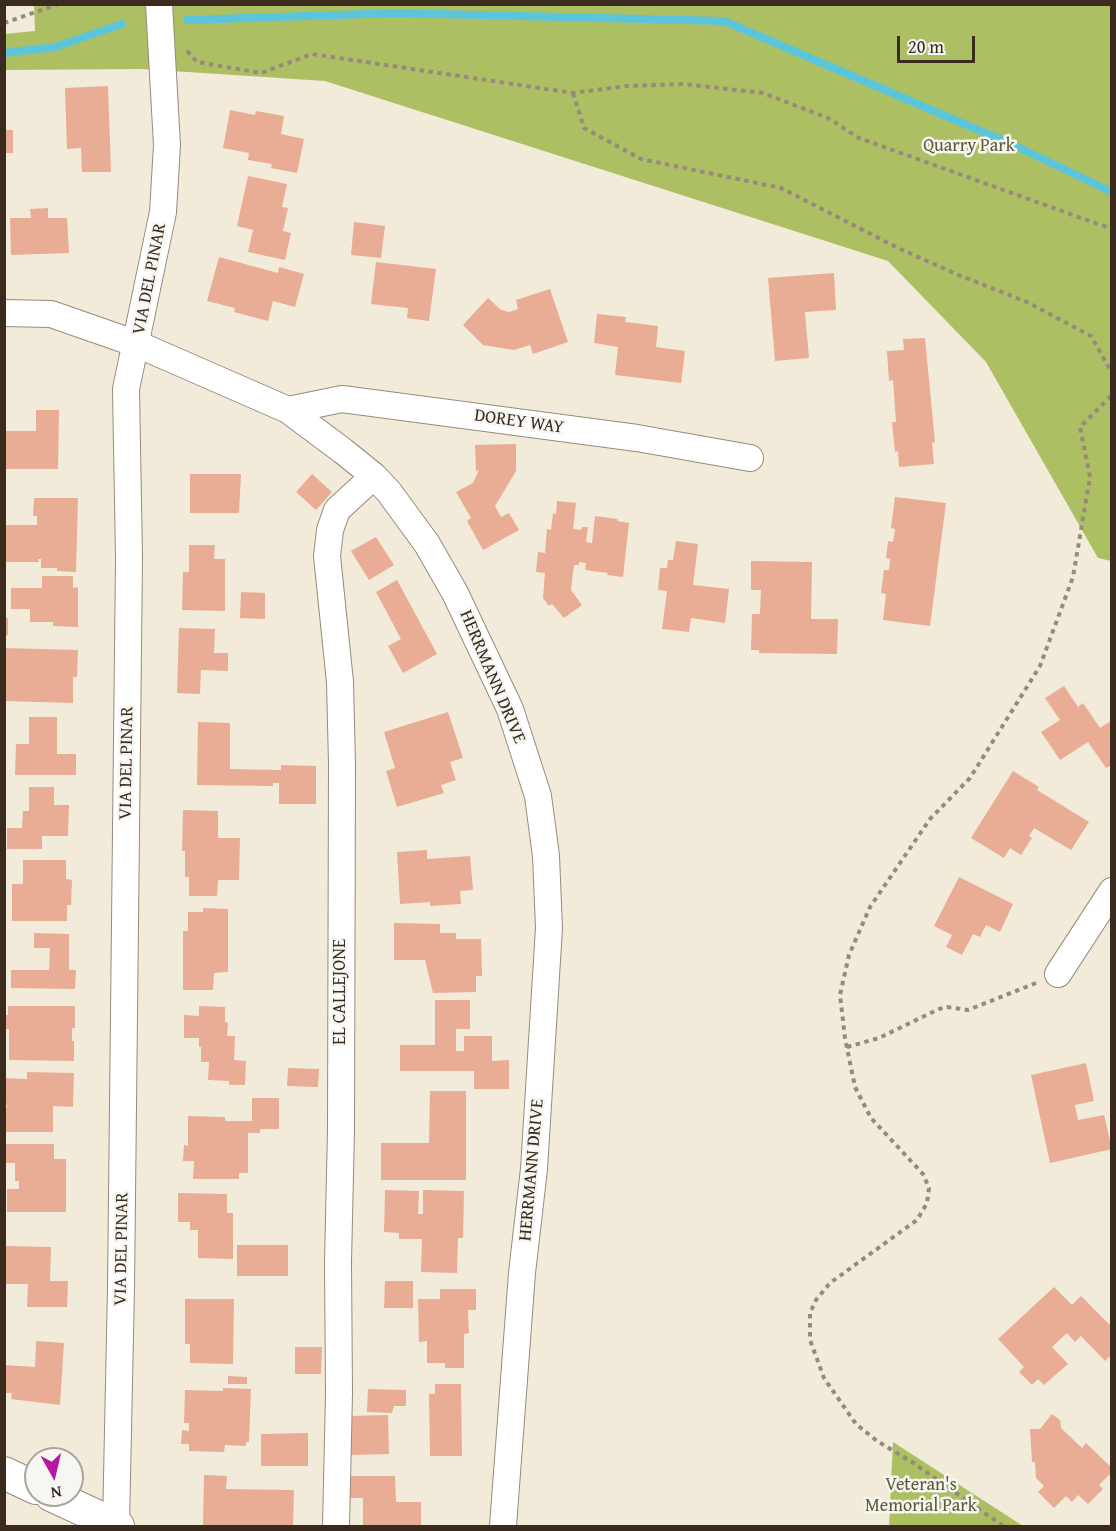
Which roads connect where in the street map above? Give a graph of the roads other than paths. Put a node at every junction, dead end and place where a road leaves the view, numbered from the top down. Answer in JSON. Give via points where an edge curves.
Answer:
{"nodes":[{"id":1,"x":160,"y":13,"type":"edge"},
{"id":2,"x":4,"y":313,"type":"edge"},
{"id":3,"x":137,"y":344,"type":"junction"},
{"id":4,"x":288,"y":410,"type":"junction"},
{"id":5,"x":750,"y":458,"type":"dead end"},
{"id":6,"x":374,"y":476,"type":"junction"},
{"id":7,"x":1112,"y":891,"type":"edge"},
{"id":8,"x":1058,"y":975,"type":"road end"},
{"id":9,"x":4,"y":1473,"type":"edge"},
{"id":10,"x":24,"y":1482,"type":"edge"},
{"id":11,"x":77,"y":1507,"type":"edge"},
{"id":12,"x":117,"y":1526,"type":"edge"},
{"id":13,"x":336,"y":1527,"type":"edge"},
{"id":14,"x":503,"y":1527,"type":"edge"}],
"edges":[{"from":1,"to":3,"type":"street","name":"VIA DEL PINAR","via":[[167,145],[163,212]]},
{"from":2,"to":3,"type":"street","name":"HERRMANN DRIVE","via":[[51,314]]},
{"from":3,"to":4,"type":"street","name":"HERRMANN DRIVE"},
{"from":3,"to":12,"type":"street","name":"VIA DEL PINAR","via":[[126,389],[129,558]]},
{"from":4,"to":5,"type":"street","name":"DOREY WAY","via":[[342,399],[637,438]]},
{"from":4,"to":6,"type":"street","name":"HERRMANN DRIVE"},
{"from":6,"to":13,"type":"street","name":"EL CALLEJONE","via":[[337,510],[327,556],[340,682],[342,764]]},
{"from":6,"to":14,"type":"street","name":"HERRMANN DRIVE","via":[[427,544],[510,709],[538,796],[546,856],[549,928],[544,1028]]},
{"from":7,"to":8,"type":"street"},
{"from":9,"to":10,"type":"street"},
{"from":11,"to":12,"type":"street"}]}
